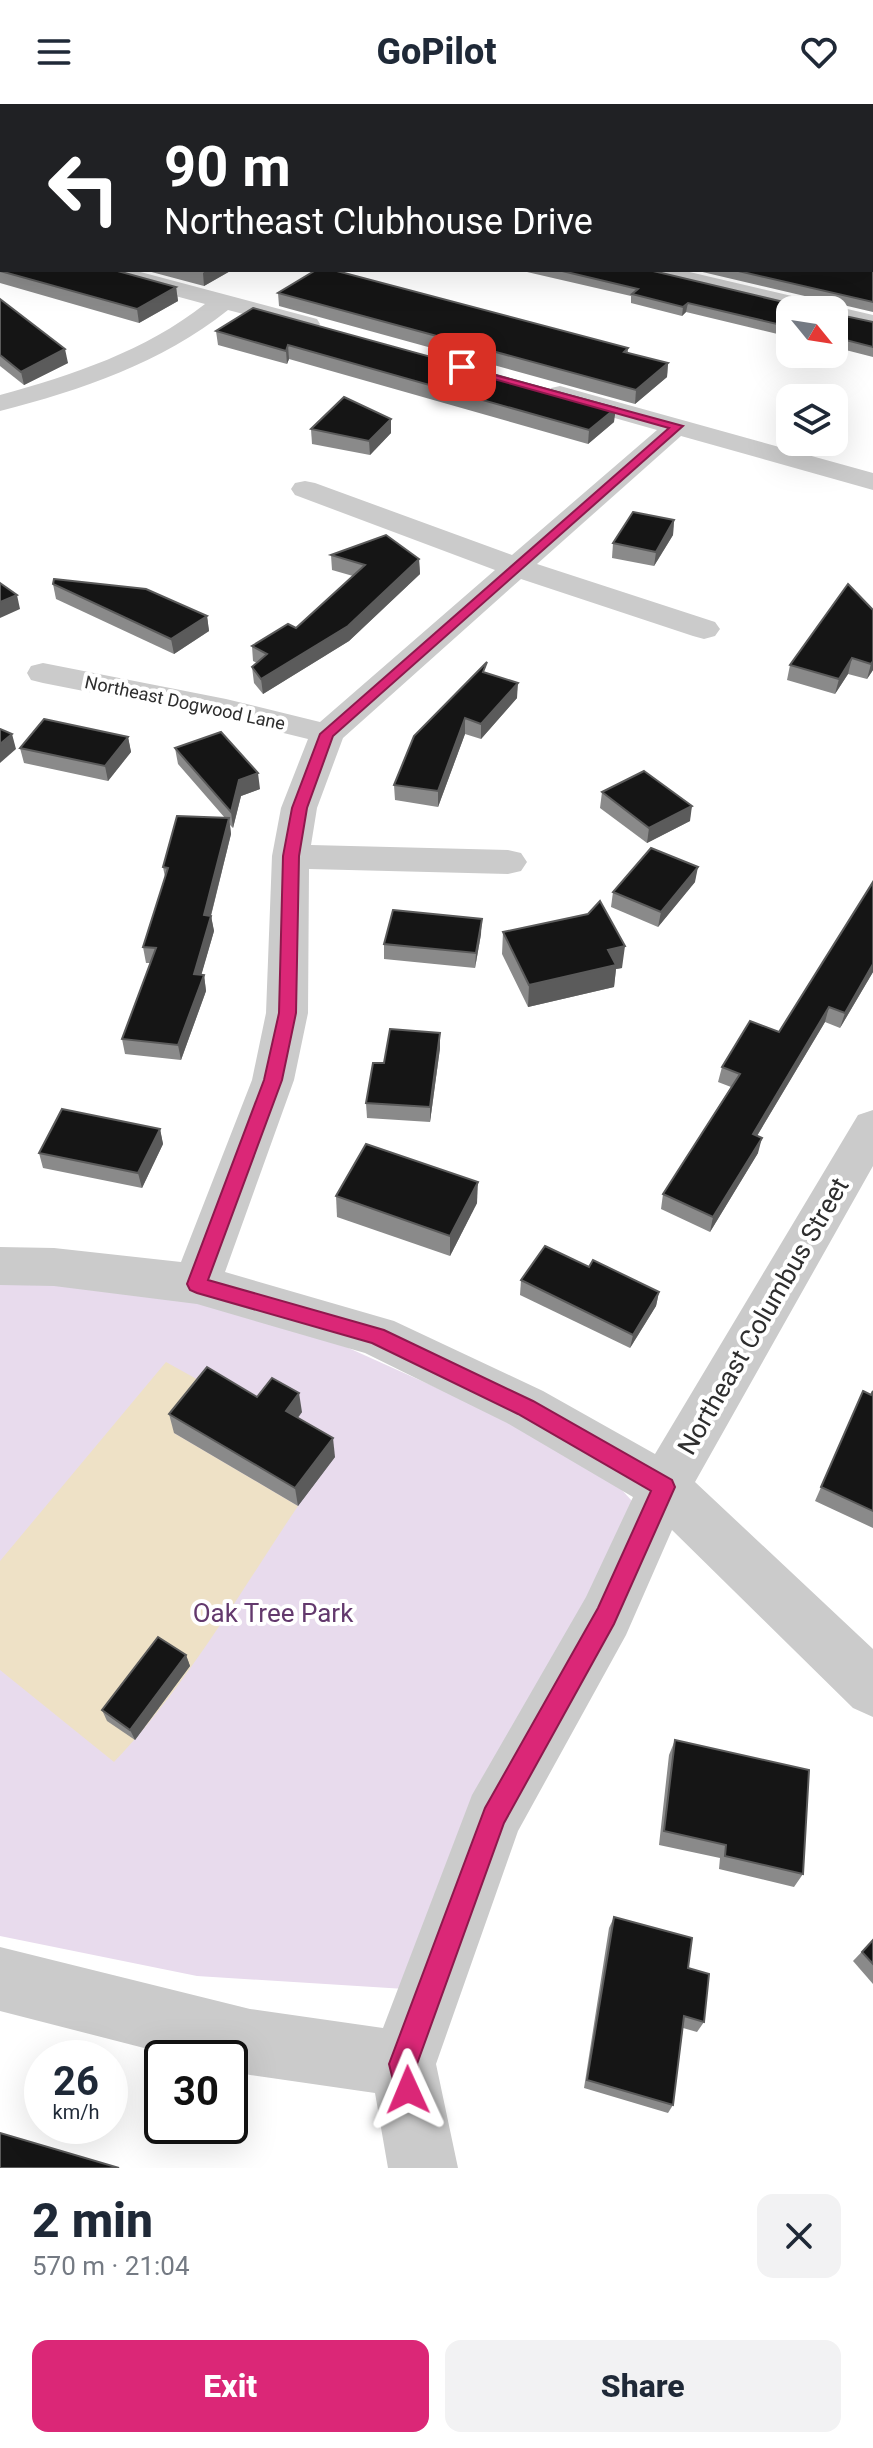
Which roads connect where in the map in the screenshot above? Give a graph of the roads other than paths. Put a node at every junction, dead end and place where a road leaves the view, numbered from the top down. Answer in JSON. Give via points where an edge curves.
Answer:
{"nodes":[{"id":1,"x":114,"y":272,"type":"edge"},
{"id":2,"x":660,"y":272,"type":"edge"},
{"id":3,"x":776,"y":299,"type":"edge"},
{"id":4,"x":224,"y":301,"type":"junction"},
{"id":5,"x":848,"y":316,"type":"edge"},
{"id":6,"x":873,"y":322,"type":"edge"},
{"id":7,"x":339,"y":333,"type":"edge"},
{"id":8,"x":539,"y":388,"type":"edge"},
{"id":9,"x":0,"y":403,"type":"edge"},
{"id":10,"x":677,"y":426,"type":"junction"},
{"id":11,"x":873,"y":482,"type":"edge"},
{"id":12,"x":305,"y":489,"type":"dead end"},
{"id":13,"x":518,"y":568,"type":"junction"},
{"id":14,"x":704,"y":629,"type":"dead end"},
{"id":15,"x":43,"y":673,"type":"dead end"},
{"id":16,"x":327,"y":734,"type":"junction"},
{"id":17,"x":291,"y":856,"type":"junction"},
{"id":18,"x":508,"y":862,"type":"dead end"},
{"id":19,"x":873,"y":1127,"type":"edge"},
{"id":20,"x":0,"y":1266,"type":"edge"},
{"id":21,"x":197,"y":1284,"type":"junction"},
{"id":22,"x":664,"y":1487,"type":"junction"},
{"id":23,"x":873,"y":1688,"type":"edge"},
{"id":24,"x":0,"y":1979,"type":"edge"},
{"id":25,"x":403,"y":2064,"type":"junction"},
{"id":26,"x":423,"y":2168,"type":"edge"}],
"edges":[{"from":1,"to":4,"type":"street"},
{"from":2,"to":3,"type":"street"},
{"from":4,"to":7,"type":"street"},
{"from":4,"to":9,"type":"street","via":[[168,341],[112,368]]},
{"from":5,"to":6,"type":"street"},
{"from":8,"to":10,"type":"street"},
{"from":10,"to":11,"type":"street"},
{"from":10,"to":13,"type":"street"},
{"from":12,"to":13,"type":"street"},
{"from":13,"to":14,"type":"street"},
{"from":13,"to":16,"type":"street"},
{"from":15,"to":16,"type":"street","name":"Northeast Dogwood Lane"},
{"from":16,"to":17,"type":"street","via":[[299,808]]},
{"from":17,"to":18,"type":"street"},
{"from":17,"to":21,"type":"street","via":[[287,1013],[276,1067]]},
{"from":19,"to":22,"type":"street","name":"Northeast Columbus Street"},
{"from":20,"to":21,"type":"street"},
{"from":21,"to":22,"type":"street","via":[[377,1336],[525,1407]]},
{"from":22,"to":23,"type":"street"},
{"from":22,"to":25,"type":"street","name":"Northeast Columbus Street","via":[[606,1616],[493,1816]]},
{"from":24,"to":25,"type":"street","via":[[250,2042]]},
{"from":25,"to":26,"type":"street"}]}
